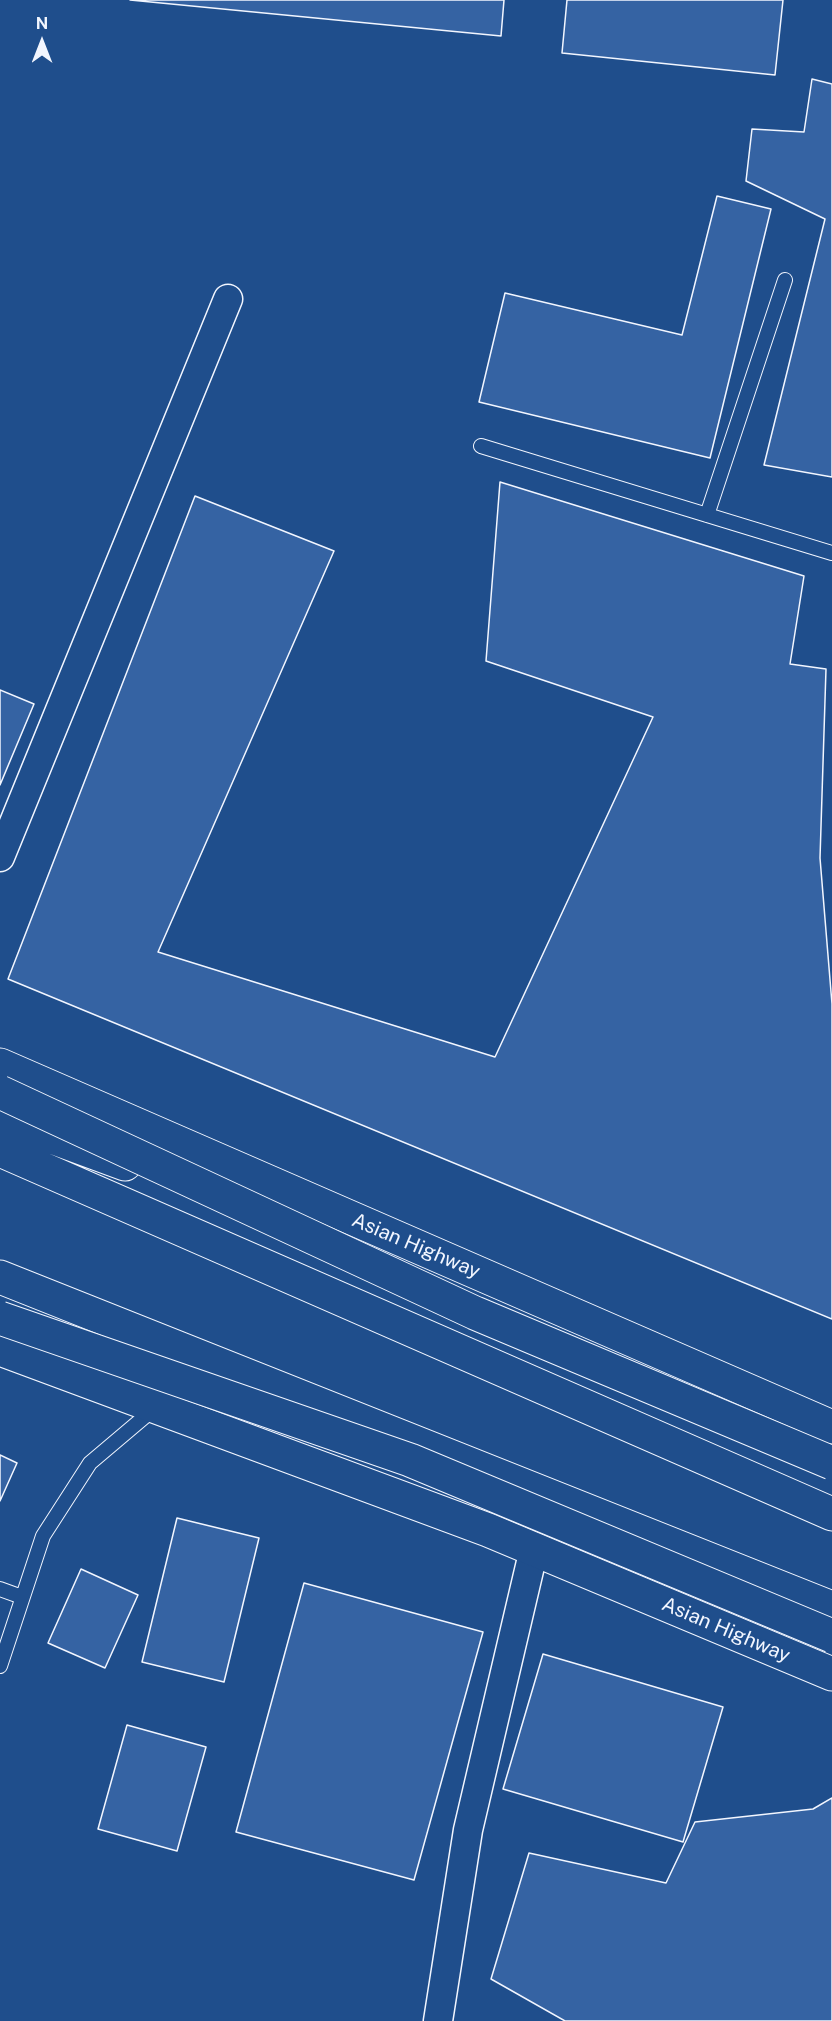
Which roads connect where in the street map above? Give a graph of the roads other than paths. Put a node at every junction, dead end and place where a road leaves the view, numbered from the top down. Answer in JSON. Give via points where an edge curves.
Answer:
{"nodes":[{"id":1,"x":785,"y":280,"type":"dead end"},
{"id":2,"x":228,"y":299,"type":"dead end"},
{"id":3,"x":481,"y":446,"type":"dead end"},
{"id":4,"x":707,"y":515,"type":"junction"},
{"id":5,"x":832,"y":553,"type":"edge"},
{"id":6,"x":0,"y":857,"type":"edge"},
{"id":7,"x":0,"y":1065,"type":"edge"},
{"id":8,"x":0,"y":1092,"type":"edge"},
{"id":9,"x":0,"y":1118,"type":"edge"},
{"id":10,"x":0,"y":1150,"type":"edge"},
{"id":11,"x":0,"y":1277,"type":"edge"},
{"id":12,"x":0,"y":1293,"type":"edge"},
{"id":13,"x":0,"y":1318,"type":"edge"},
{"id":14,"x":0,"y":1349,"type":"edge"},
{"id":15,"x":155,"y":1408,"type":"junction"},
{"id":16,"x":832,"y":1427,"type":"edge"},
{"id":17,"x":832,"y":1462,"type":"edge"},
{"id":18,"x":832,"y":1514,"type":"edge"},
{"id":19,"x":488,"y":1530,"type":"junction"},
{"id":20,"x":534,"y":1549,"type":"junction"},
{"id":21,"x":0,"y":1589,"type":"edge"},
{"id":22,"x":22,"y":1597,"type":"junction"},
{"id":23,"x":832,"y":1608,"type":"edge"},
{"id":24,"x":832,"y":1636,"type":"edge"},
{"id":25,"x":0,"y":1666,"type":"edge"},
{"id":26,"x":832,"y":1674,"type":"edge"},
{"id":27,"x":438,"y":2021,"type":"edge"}],
"edges":[{"from":1,"to":4,"type":"lane"},
{"from":2,"to":6,"type":"street"},
{"from":3,"to":4,"type":"lane"},
{"from":4,"to":5,"type":"lane"},
{"from":7,"to":16,"type":"highway","name":"Asian Highway"},
{"from":8,"to":17,"type":"highway","bridge":true,"via":[[475,1313]]},
{"from":9,"to":16,"type":"highway","name":"Asian Highway"},
{"from":10,"to":18,"type":"highway"},
{"from":11,"to":23,"type":"highway"},
{"from":12,"to":19,"type":"highway","name":"Asian Highway"},
{"from":13,"to":24,"type":"highway","bridge":true,"via":[[410,1460]]},
{"from":14,"to":15,"type":"highway","name":"Asian Highway"},
{"from":15,"to":19,"type":"highway","name":"Asian Highway"},
{"from":15,"to":22,"type":"lane","via":[[90,1462],[43,1536]]},
{"from":19,"to":20,"type":"highway","name":"Asian Highway"},
{"from":20,"to":26,"type":"highway","name":"Asian Highway"},
{"from":20,"to":27,"type":"street","via":[[468,1830]]},
{"from":21,"to":22,"type":"lane"},
{"from":22,"to":25,"type":"lane"}]}
